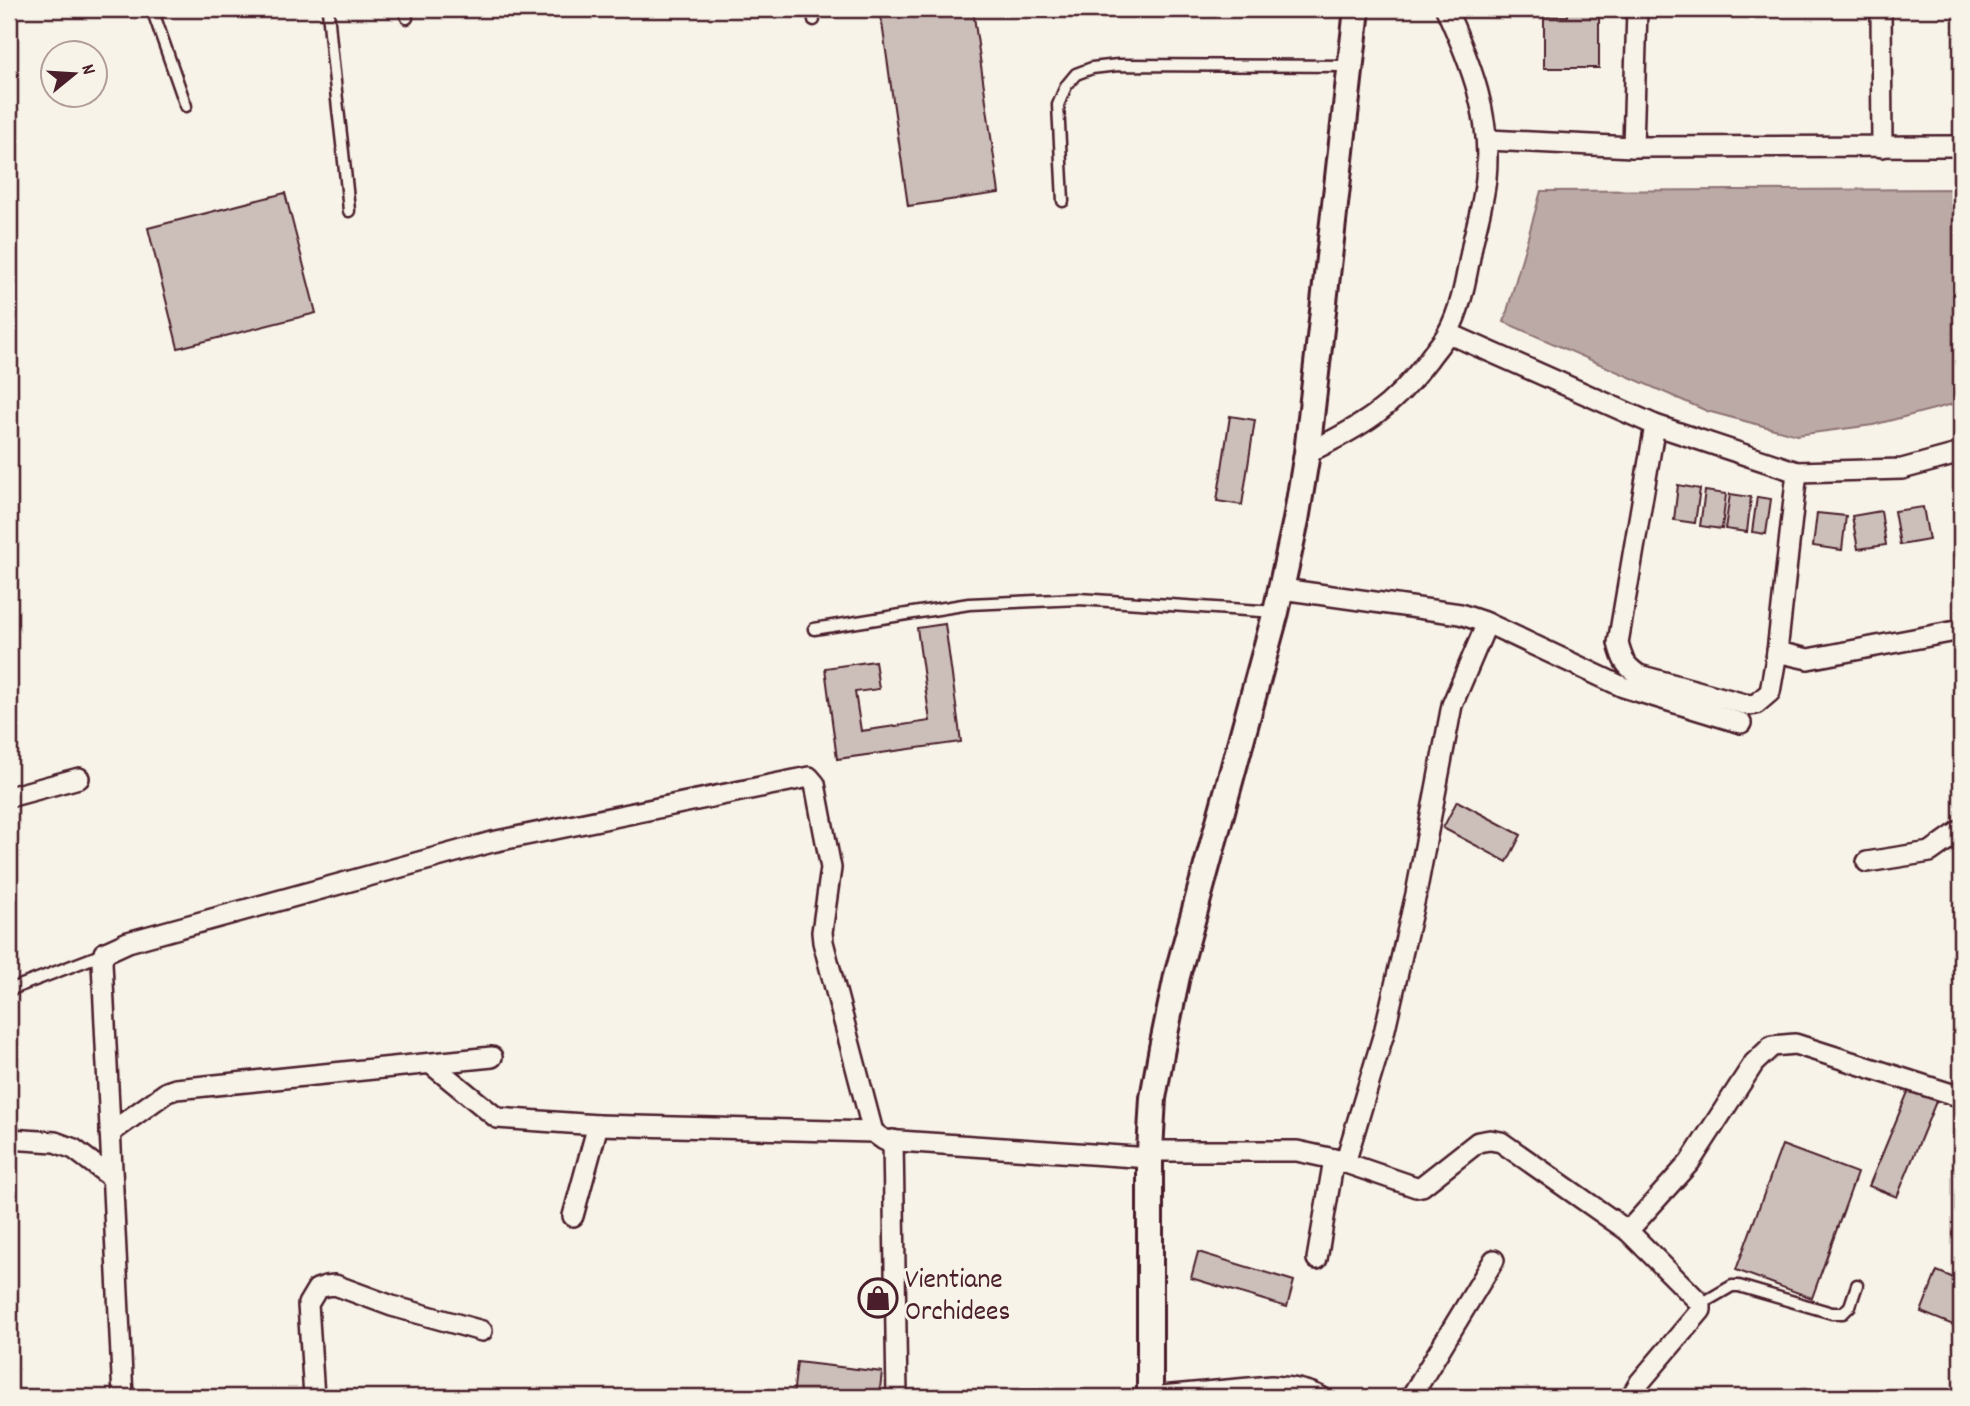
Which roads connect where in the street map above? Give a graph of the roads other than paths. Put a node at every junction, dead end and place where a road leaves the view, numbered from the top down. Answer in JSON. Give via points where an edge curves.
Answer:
{"nodes":[{"id":1,"x":152,"y":9,"type":"edge"},
{"id":2,"x":328,"y":9,"type":"edge"},
{"id":3,"x":813,"y":9,"type":"edge"},
{"id":4,"x":1357,"y":9,"type":"edge"},
{"id":5,"x":1446,"y":9,"type":"edge"},
{"id":6,"x":1637,"y":9,"type":"edge"},
{"id":7,"x":1881,"y":9,"type":"edge"},
{"id":8,"x":814,"y":20,"type":"dead end"},
{"id":9,"x":1349,"y":66,"type":"junction"},
{"id":10,"x":186,"y":106,"type":"dead end"},
{"id":11,"x":1488,"y":140,"type":"junction"},
{"id":12,"x":1961,"y":146,"type":"edge"},
{"id":13,"x":1882,"y":147,"type":"junction"},
{"id":14,"x":1633,"y":148,"type":"junction"},
{"id":15,"x":1063,"y":201,"type":"dead end"},
{"id":16,"x":349,"y":211,"type":"dead end"},
{"id":17,"x":1448,"y":333,"type":"junction"},
{"id":18,"x":1655,"y":425,"type":"junction"},
{"id":19,"x":1307,"y":453,"type":"junction"},
{"id":20,"x":1961,"y":453,"type":"edge"},
{"id":21,"x":1797,"y":472,"type":"junction"},
{"id":22,"x":1279,"y":600,"type":"junction"},
{"id":23,"x":1487,"y":623,"type":"junction"},
{"id":24,"x":814,"y":629,"type":"dead end"},
{"id":25,"x":1961,"y":630,"type":"edge"},
{"id":26,"x":1777,"y":652,"type":"junction"},
{"id":27,"x":1741,"y":723,"type":"dead end"},
{"id":28,"x":79,"y":778,"type":"dead end"},
{"id":29,"x":9,"y":797,"type":"edge"},
{"id":30,"x":1961,"y":830,"type":"edge"},
{"id":31,"x":1867,"y":862,"type":"dead end"},
{"id":32,"x":104,"y":953,"type":"junction"},
{"id":33,"x":9,"y":990,"type":"edge"},
{"id":34,"x":492,"y":1057,"type":"dead end"},
{"id":35,"x":431,"y":1064,"type":"junction"},
{"id":36,"x":1961,"y":1097,"type":"edge"},
{"id":37,"x":598,"y":1125,"type":"junction"},
{"id":38,"x":873,"y":1132,"type":"junction"},
{"id":39,"x":110,"y":1133,"type":"junction"},
{"id":40,"x":9,"y":1139,"type":"edge"},
{"id":41,"x":893,"y":1140,"type":"junction"},
{"id":42,"x":1150,"y":1155,"type":"junction"},
{"id":43,"x":1339,"y":1161,"type":"junction"},
{"id":44,"x":112,"y":1178,"type":"junction"},
{"id":45,"x":573,"y":1216,"type":"dead end"},
{"id":46,"x":1629,"y":1231,"type":"junction"},
{"id":47,"x":1317,"y":1259,"type":"dead end"},
{"id":48,"x":1494,"y":1261,"type":"dead end"},
{"id":49,"x":1857,"y":1285,"type":"dead end"},
{"id":50,"x":1701,"y":1304,"type":"junction"},
{"id":51,"x":481,"y":1331,"type":"dead end"},
{"id":52,"x":123,"y":1397,"type":"edge"},
{"id":53,"x":314,"y":1397,"type":"edge"},
{"id":54,"x":897,"y":1397,"type":"edge"},
{"id":55,"x":1150,"y":1397,"type":"edge"},
{"id":56,"x":1321,"y":1397,"type":"edge"},
{"id":57,"x":1411,"y":1397,"type":"edge"},
{"id":58,"x":1631,"y":1397,"type":"edge"}],
"edges":[{"from":1,"to":10,"type":"lane"},
{"from":2,"to":16,"type":"lane"},
{"from":3,"to":8,"type":"lane"},
{"from":4,"to":9,"type":"street"},
{"from":5,"to":11,"type":"street","via":[[1467,58]]},
{"from":6,"to":14,"type":"street"},
{"from":7,"to":13,"type":"street"},
{"from":9,"to":15,"type":"lane","via":[[1118,65],[1076,74],[1058,105]]},
{"from":9,"to":19,"type":"street"},
{"from":11,"to":14,"type":"street"},
{"from":11,"to":17,"type":"street","via":[[1486,181],[1461,296]]},
{"from":12,"to":13,"type":"street"},
{"from":13,"to":14,"type":"street"},
{"from":17,"to":18,"type":"street"},
{"from":17,"to":19,"type":"street","via":[[1380,412]]},
{"from":18,"to":21,"type":"street"},
{"from":18,"to":26,"type":"street","via":[[1618,643],[1622,659],[1639,675],[1748,705],[1770,692]]},
{"from":19,"to":22,"type":"street"},
{"from":20,"to":21,"type":"street","via":[[1902,469]]},
{"from":21,"to":26,"type":"street"},
{"from":22,"to":23,"type":"street","via":[[1460,614]]},
{"from":22,"to":24,"type":"lane","via":[[1079,599],[970,604]]},
{"from":22,"to":42,"type":"street","via":[[1177,976],[1153,1098]]},
{"from":23,"to":27,"type":"street","via":[[1623,687]]},
{"from":23,"to":43,"type":"street","via":[[1452,705],[1387,1020]]},
{"from":25,"to":26,"type":"street","via":[[1808,659]]},
{"from":28,"to":29,"type":"street"},
{"from":30,"to":31,"type":"street","via":[[1930,852]]},
{"from":32,"to":33,"type":"lane"},
{"from":32,"to":38,"type":"street","via":[[128,942],[492,842],[809,777],[815,783],[831,868],[823,943]]},
{"from":32,"to":39,"type":"street"},
{"from":34,"to":35,"type":"street"},
{"from":35,"to":37,"type":"street","via":[[497,1118]]},
{"from":35,"to":39,"type":"street","via":[[176,1088]]},
{"from":36,"to":46,"type":"street","via":[[1795,1044],[1772,1046],[1755,1063],[1690,1162]]},
{"from":37,"to":38,"type":"street"},
{"from":37,"to":45,"type":"street"},
{"from":38,"to":41,"type":"street"},
{"from":39,"to":44,"type":"street"},
{"from":40,"to":44,"type":"street","via":[[55,1142]]},
{"from":41,"to":42,"type":"street"},
{"from":41,"to":54,"type":"street"},
{"from":42,"to":43,"type":"street","via":[[1297,1151]]},
{"from":42,"to":55,"type":"street"},
{"from":43,"to":46,"type":"street","via":[[1416,1187],[1478,1142],[1501,1142]]},
{"from":43,"to":47,"type":"street"},
{"from":44,"to":52,"type":"street"},
{"from":46,"to":50,"type":"street"},
{"from":48,"to":57,"type":"street"},
{"from":49,"to":50,"type":"lane","via":[[1843,1313],[1739,1286]]},
{"from":50,"to":58,"type":"street","via":[[1702,1310]]},
{"from":51,"to":53,"type":"street","via":[[335,1286],[317,1289],[308,1304]]},
{"from":55,"to":56,"type":"street","via":[[1271,1386]]}]}
